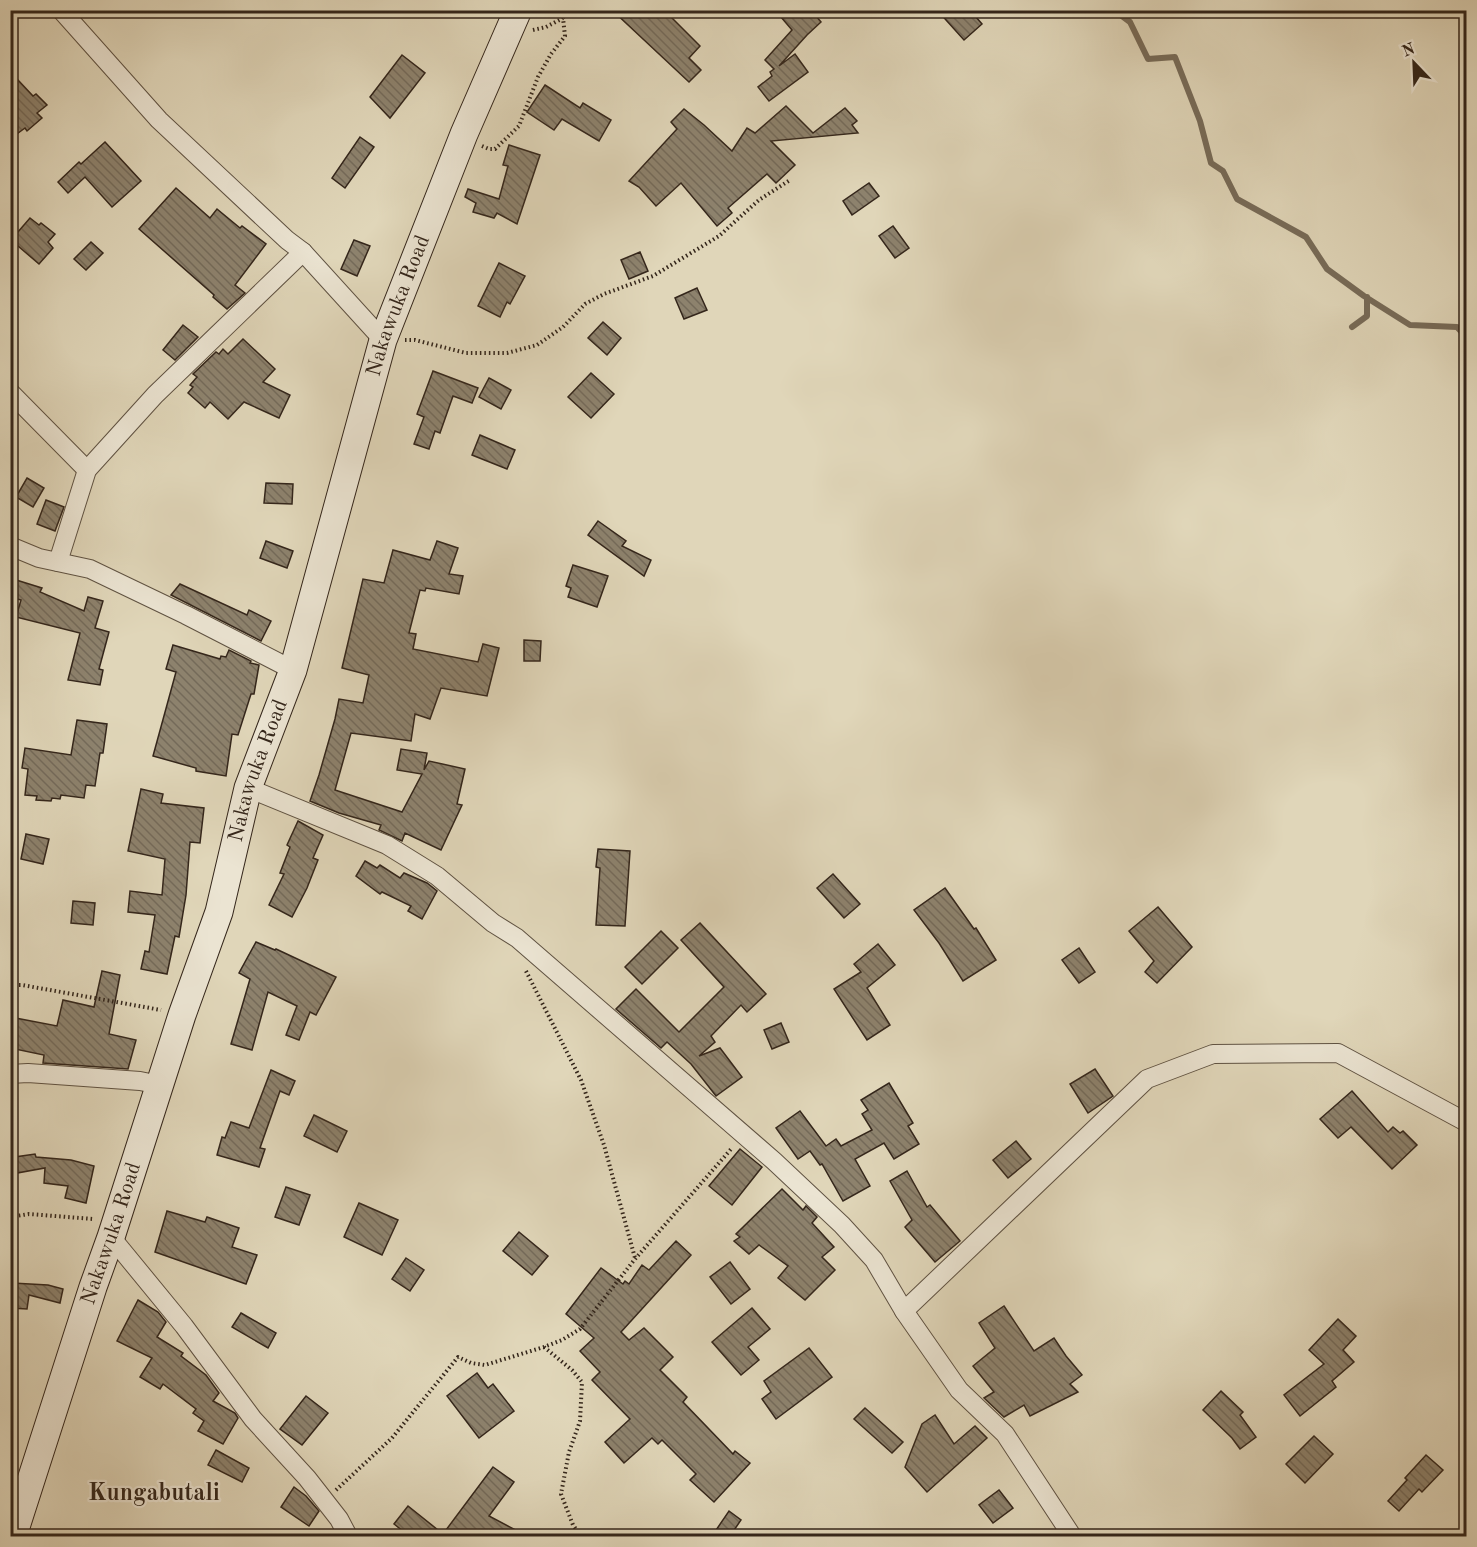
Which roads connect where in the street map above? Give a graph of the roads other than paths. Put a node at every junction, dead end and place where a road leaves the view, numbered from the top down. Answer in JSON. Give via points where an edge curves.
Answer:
{"nodes":[{"id":1,"x":61,"y":10,"type":"edge"},
{"id":2,"x":518,"y":10,"type":"edge"},
{"id":3,"x":303,"y":252,"type":"junction"},
{"id":4,"x":383,"y":340,"type":"junction"},
{"id":5,"x":10,"y":392,"type":"edge"},
{"id":6,"x":87,"y":470,"type":"junction"},
{"id":7,"x":10,"y":546,"type":"edge"},
{"id":8,"x":58,"y":562,"type":"junction"},
{"id":9,"x":293,"y":670,"type":"junction"},
{"id":10,"x":248,"y":788,"type":"junction"},
{"id":11,"x":10,"y":1074,"type":"edge"},
{"id":12,"x":160,"y":1085,"type":"junction"},
{"id":13,"x":1467,"y":1122,"type":"edge"},
{"id":14,"x":113,"y":1229,"type":"junction"},
{"id":15,"x":904,"y":1311,"type":"junction"},
{"id":16,"x":13,"y":1536,"type":"edge"},
{"id":17,"x":348,"y":1536,"type":"edge"},
{"id":18,"x":1072,"y":1536,"type":"edge"}],
"edges":[{"from":1,"to":3,"type":"street","via":[[159,120]]},
{"from":2,"to":4,"type":"main road","name":"Nakawuka Road","via":[[464,134]]},
{"from":3,"to":4,"type":"street"},
{"from":3,"to":6,"type":"street","via":[[155,395]]},
{"from":4,"to":9,"type":"main road","name":"Nakawuka Road"},
{"from":5,"to":6,"type":"street"},
{"from":6,"to":8,"type":"street"},
{"from":7,"to":8,"type":"street"},
{"from":8,"to":9,"type":"street","via":[[90,569]]},
{"from":9,"to":10,"type":"main road","name":"Nakawuka Road"},
{"from":10,"to":12,"type":"main road","name":"Nakawuka Road","via":[[219,912]]},
{"from":10,"to":15,"type":"street","via":[[387,845],[437,876],[517,938],[842,1225],[874,1260]]},
{"from":11,"to":12,"type":"street"},
{"from":12,"to":14,"type":"main road","name":"Nakawuka Road"},
{"from":13,"to":15,"type":"street","via":[[1338,1053],[1213,1054],[1147,1078]]},
{"from":14,"to":16,"type":"main road","name":"Nakawuka Road"},
{"from":14,"to":17,"type":"street","via":[[253,1419],[307,1478]]},
{"from":15,"to":18,"type":"street","via":[[959,1390],[1005,1434]]}]}
